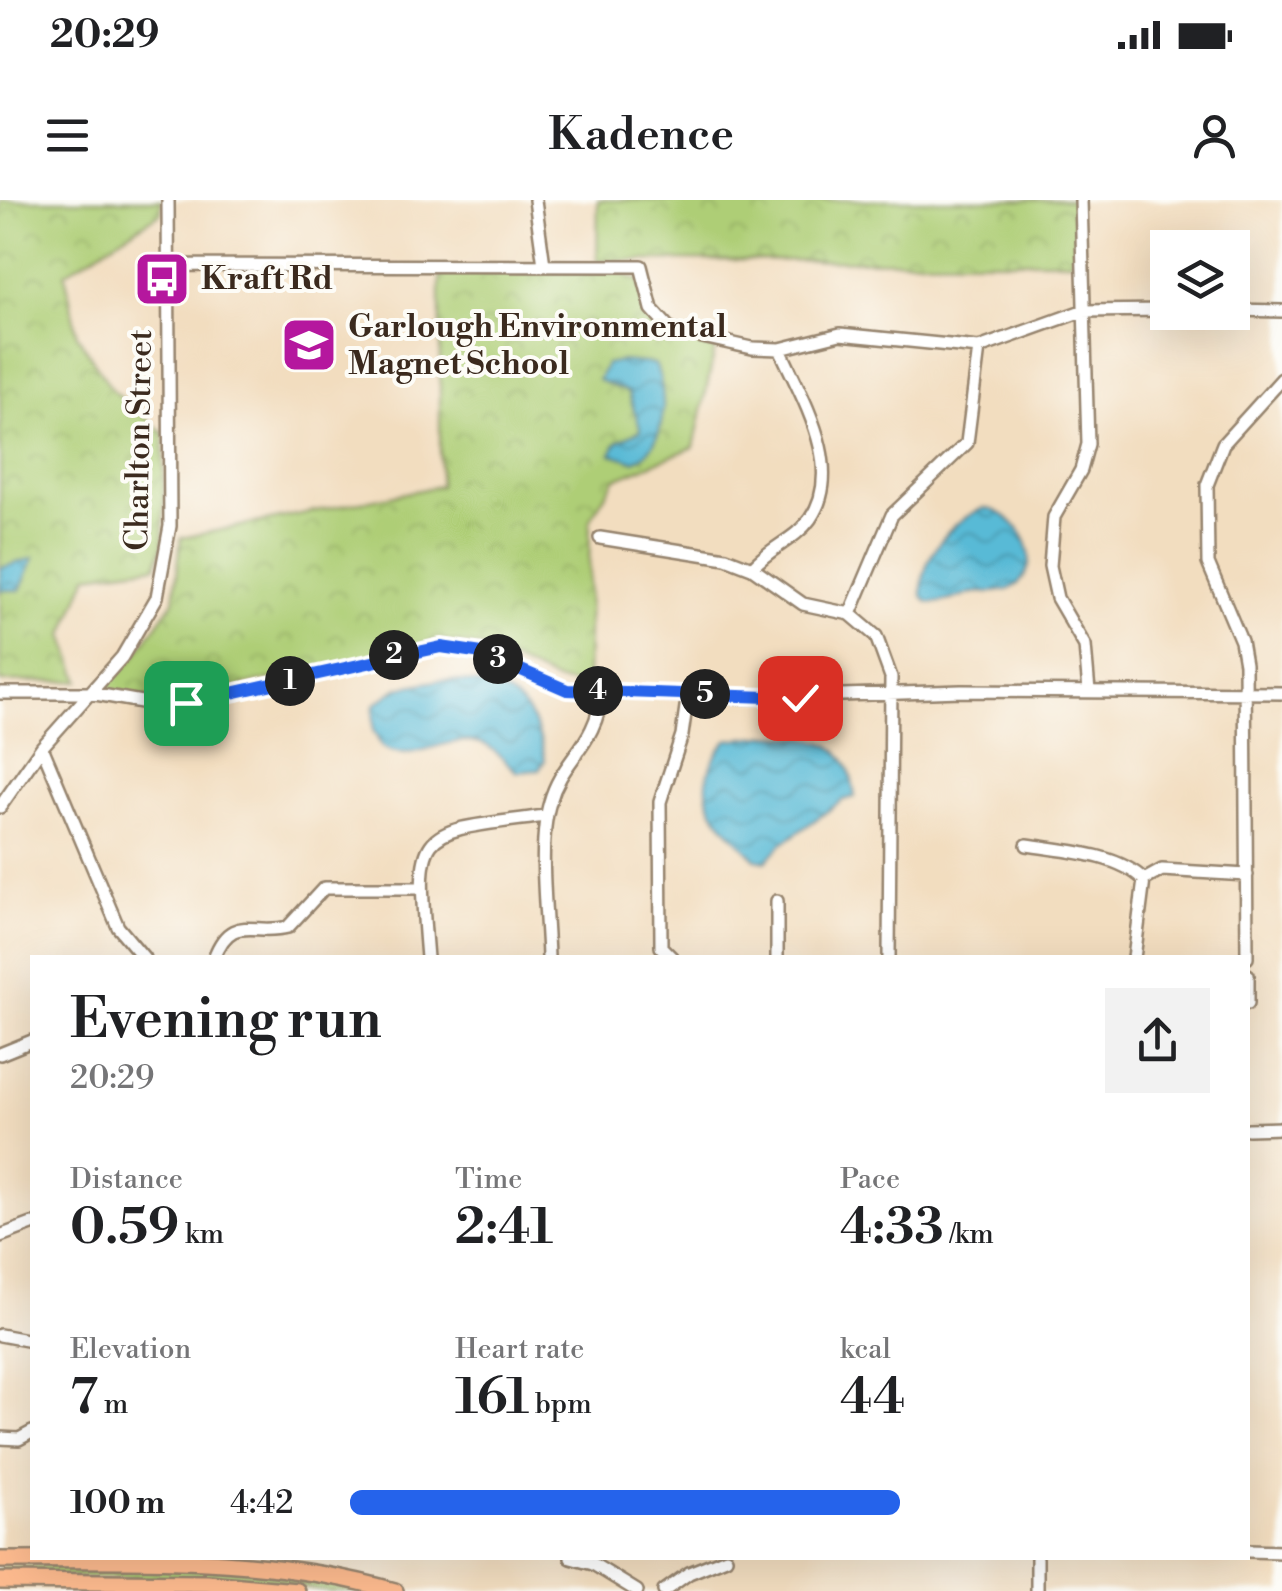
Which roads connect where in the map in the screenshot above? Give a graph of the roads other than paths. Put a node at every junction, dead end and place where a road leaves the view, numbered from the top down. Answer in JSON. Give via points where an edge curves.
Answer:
{"nodes":[{"id":1,"x":168,"y":200,"type":"edge"},
{"id":2,"x":535,"y":200,"type":"edge"},
{"id":3,"x":1082,"y":200,"type":"edge"},
{"id":4,"x":168,"y":265,"type":"junction"},
{"id":5,"x":544,"y":265,"type":"junction"},
{"id":6,"x":1150,"y":310,"type":"edge"},
{"id":7,"x":1250,"y":310,"type":"edge"},
{"id":8,"x":1282,"y":311,"type":"edge"},
{"id":9,"x":1082,"y":312,"type":"junction"},
{"id":10,"x":979,"y":348,"type":"junction"},
{"id":11,"x":780,"y":349,"type":"junction"},
{"id":12,"x":1282,"y":380,"type":"edge"},
{"id":13,"x":600,"y":538,"type":"dead end"},
{"id":14,"x":752,"y":568,"type":"junction"},
{"id":15,"x":850,"y":614,"type":"junction"},
{"id":16,"x":0,"y":692,"type":"edge"},
{"id":17,"x":90,"y":692,"type":"junction"},
{"id":18,"x":602,"y":692,"type":"junction"},
{"id":19,"x":1090,"y":692,"type":"junction"},
{"id":20,"x":1246,"y":692,"type":"junction"},
{"id":21,"x":688,"y":693,"type":"junction"},
{"id":22,"x":1282,"y":693,"type":"edge"},
{"id":23,"x":888,"y":694,"type":"junction"},
{"id":24,"x":42,"y":746,"type":"junction"},
{"id":25,"x":0,"y":807,"type":"edge"},
{"id":26,"x":546,"y":816,"type":"junction"},
{"id":27,"x":1028,"y":844,"type":"dead end"},
{"id":28,"x":1247,"y":875,"type":"junction"},
{"id":29,"x":1144,"y":880,"type":"junction"},
{"id":30,"x":421,"y":888,"type":"junction"},
{"id":31,"x":776,"y":901,"type":"dead end"},
{"id":32,"x":141,"y":955,"type":"edge"},
{"id":33,"x":216,"y":955,"type":"edge"},
{"id":34,"x":427,"y":955,"type":"edge"},
{"id":35,"x":548,"y":955,"type":"edge"},
{"id":36,"x":669,"y":955,"type":"edge"},
{"id":37,"x":777,"y":955,"type":"edge"},
{"id":38,"x":889,"y":955,"type":"edge"},
{"id":39,"x":1134,"y":955,"type":"edge"},
{"id":40,"x":1247,"y":955,"type":"edge"},
{"id":41,"x":30,"y":1042,"type":"edge"},
{"id":42,"x":0,"y":1054,"type":"edge"},
{"id":43,"x":1250,"y":1128,"type":"edge"},
{"id":44,"x":1282,"y":1128,"type":"edge"},
{"id":45,"x":30,"y":1225,"type":"edge"},
{"id":46,"x":0,"y":1236,"type":"edge"},
{"id":47,"x":0,"y":1336,"type":"edge"},
{"id":48,"x":30,"y":1341,"type":"edge"},
{"id":49,"x":30,"y":1433,"type":"edge"},
{"id":50,"x":0,"y":1438,"type":"edge"},
{"id":51,"x":1250,"y":1551,"type":"edge"},
{"id":52,"x":1282,"y":1552,"type":"edge"},
{"id":53,"x":578,"y":1560,"type":"edge"},
{"id":54,"x":721,"y":1560,"type":"edge"},
{"id":55,"x":1037,"y":1560,"type":"edge"},
{"id":56,"x":0,"y":1563,"type":"edge"},
{"id":57,"x":0,"y":1580,"type":"edge"},
{"id":58,"x":109,"y":1586,"type":"edge"},
{"id":59,"x":297,"y":1591,"type":"edge"},
{"id":60,"x":396,"y":1591,"type":"edge"},
{"id":61,"x":637,"y":1591,"type":"edge"},
{"id":62,"x":664,"y":1591,"type":"edge"},
{"id":63,"x":1037,"y":1591,"type":"edge"}],
"edges":[{"from":1,"to":4,"type":"street","name":"Charlton Street"},
{"from":2,"to":5,"type":"street"},
{"from":3,"to":9,"type":"street"},
{"from":4,"to":5,"type":"street"},
{"from":4,"to":17,"type":"street","name":"Charlton Street","via":[[166,564],[140,631]]},
{"from":5,"to":11,"type":"street","via":[[642,266],[652,309],[671,330]]},
{"from":6,"to":9,"type":"street"},
{"from":7,"to":8,"type":"street"},
{"from":9,"to":10,"type":"street"},
{"from":9,"to":19,"type":"street","via":[[1088,444],[1054,517],[1050,566],[1057,598],[1085,646]]},
{"from":10,"to":11,"type":"street","via":[[840,334]]},
{"from":10,"to":15,"type":"street","via":[[966,443],[892,515]]},
{"from":11,"to":14,"type":"street","via":[[814,427],[824,486],[811,518]]},
{"from":12,"to":20,"type":"street","via":[[1223,444],[1207,485],[1208,563],[1241,641]]},
{"from":13,"to":14,"type":"street"},
{"from":14,"to":15,"type":"street","via":[[803,604]]},
{"from":15,"to":23,"type":"street","via":[[876,636],[890,677]]},
{"from":16,"to":17,"type":"street"},
{"from":17,"to":18,"type":"street","via":[[153,704],[199,702],[441,647],[482,653],[562,689]]},
{"from":17,"to":24,"type":"street","name":"Charlton Street"},
{"from":18,"to":21,"type":"street"},
{"from":18,"to":26,"type":"street","via":[[594,730],[557,783]]},
{"from":19,"to":20,"type":"street"},
{"from":19,"to":23,"type":"street"},
{"from":20,"to":22,"type":"street"},
{"from":20,"to":28,"type":"street"},
{"from":21,"to":23,"type":"street"},
{"from":21,"to":36,"type":"street","via":[[660,802],[661,948]]},
{"from":23,"to":38,"type":"street"},
{"from":24,"to":25,"type":"street","name":"Charlton Street"},
{"from":24,"to":32,"type":"street","via":[[118,927]]},
{"from":26,"to":30,"type":"street","via":[[456,828],[430,842]]},
{"from":26,"to":35,"type":"street"},
{"from":27,"to":29,"type":"street","via":[[1132,868]]},
{"from":28,"to":29,"type":"street","via":[[1162,870]]},
{"from":28,"to":40,"type":"street"},
{"from":29,"to":39,"type":"street"},
{"from":30,"to":33,"type":"street","via":[[324,888],[288,927],[229,932]]},
{"from":30,"to":34,"type":"street"},
{"from":31,"to":37,"type":"street"},
{"from":41,"to":42,"type":"street"},
{"from":43,"to":44,"type":"street"},
{"from":45,"to":46,"type":"street"},
{"from":47,"to":48,"type":"street"},
{"from":49,"to":50,"type":"street"},
{"from":51,"to":52,"type":"street"},
{"from":53,"to":61,"type":"street"},
{"from":54,"to":62,"type":"street"},
{"from":55,"to":63,"type":"street"},
{"from":56,"to":60,"type":"highway","via":[[258,1565]]},
{"from":57,"to":58,"type":"highway"},
{"from":58,"to":59,"type":"highway","via":[[223,1583]]}]}
